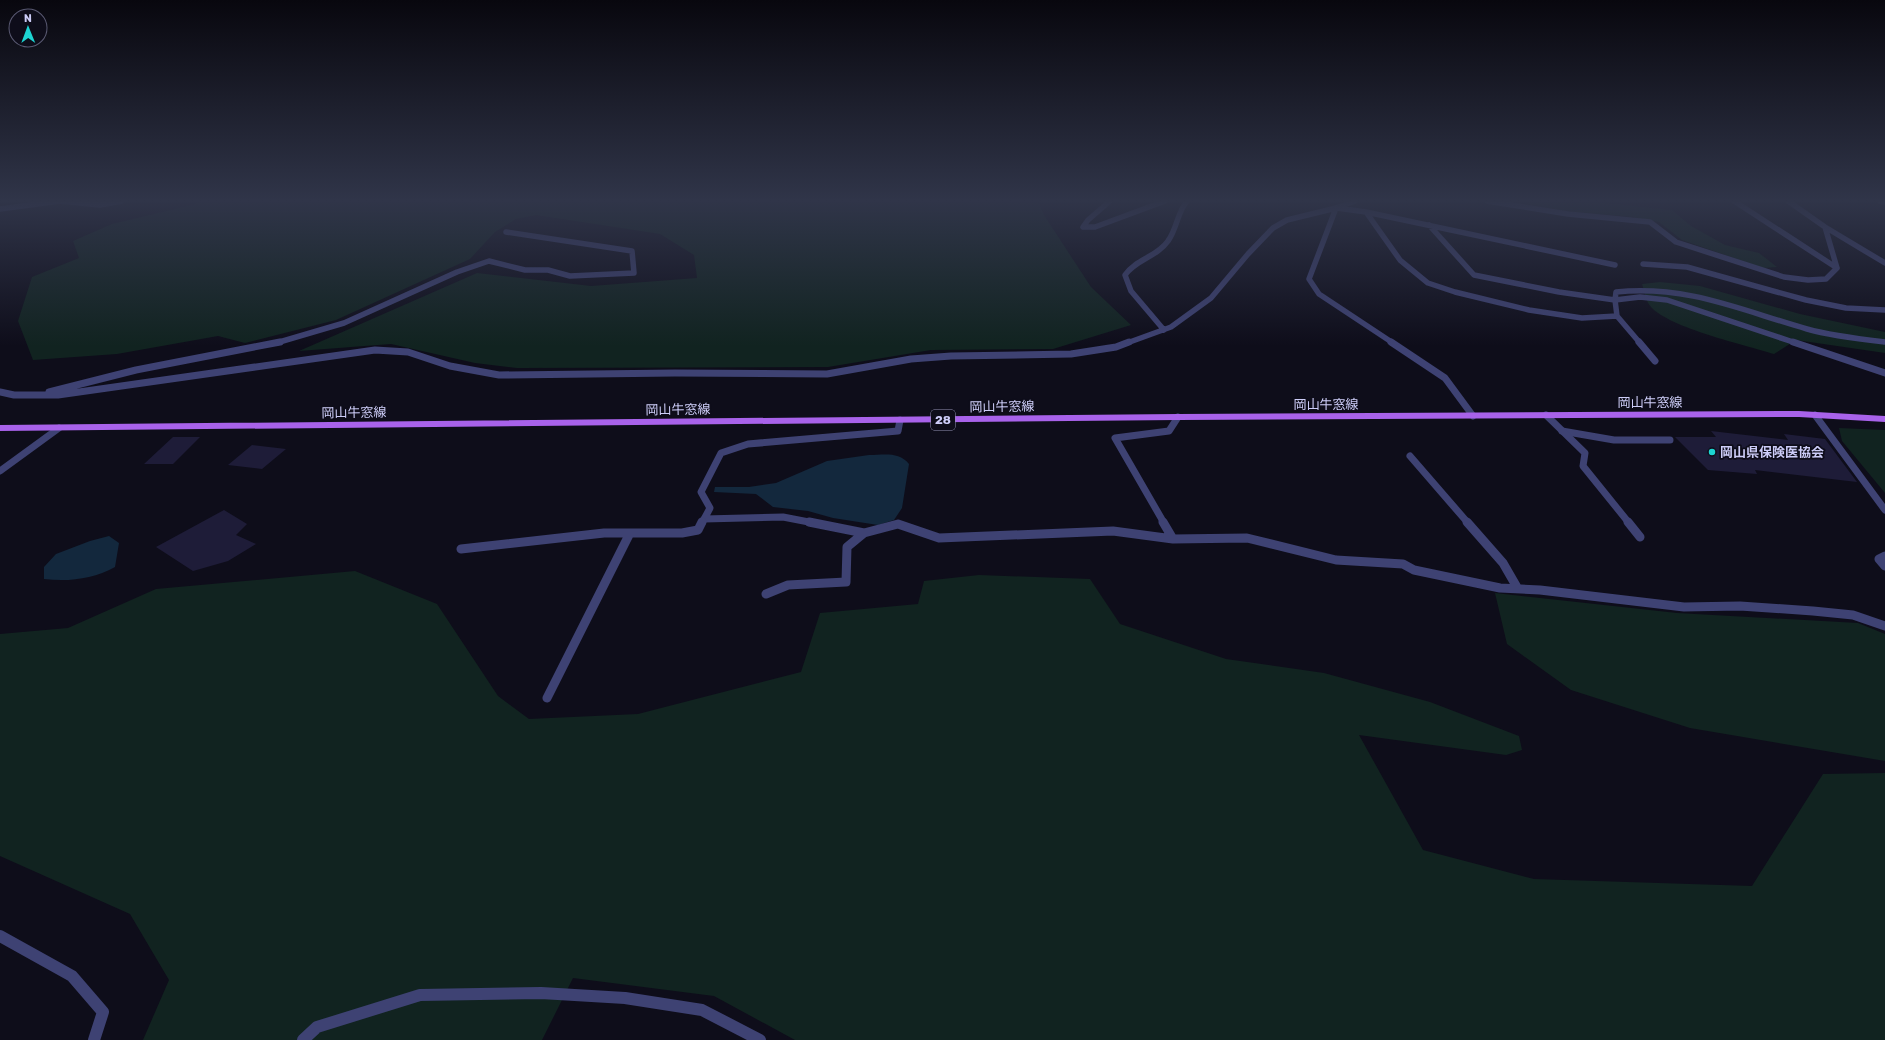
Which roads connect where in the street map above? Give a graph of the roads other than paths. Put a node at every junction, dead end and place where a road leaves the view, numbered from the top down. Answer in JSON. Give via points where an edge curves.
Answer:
{"nodes":[{"id":1,"x":622,"y":250,"type":"edge"},
{"id":2,"x":1159,"y":250,"type":"edge"},
{"id":3,"x":1252,"y":250,"type":"edge"},
{"id":4,"x":1320,"y":250,"type":"edge"},
{"id":5,"x":1393,"y":250,"type":"edge"},
{"id":6,"x":1451,"y":250,"type":"edge"},
{"id":7,"x":1543,"y":250,"type":"edge"},
{"id":8,"x":1699,"y":250,"type":"edge"},
{"id":9,"x":1809,"y":250,"type":"edge"},
{"id":10,"x":1832,"y":250,"type":"edge"},
{"id":11,"x":1863,"y":250,"type":"edge"},
{"id":12,"x":1885,"y":263,"type":"edge"},
{"id":13,"x":1643,"y":264,"type":"dead end"},
{"id":14,"x":1615,"y":265,"type":"dead end"},
{"id":15,"x":1837,"y":268,"type":"junction"},
{"id":16,"x":1615,"y":300,"type":"junction"},
{"id":17,"x":1885,"y":310,"type":"edge"},
{"id":18,"x":1617,"y":316,"type":"junction"},
{"id":19,"x":1164,"y":330,"type":"junction"},
{"id":20,"x":1885,"y":342,"type":"edge"},
{"id":21,"x":1656,"y":361,"type":"dead end"},
{"id":22,"x":1885,"y":373,"type":"edge"},
{"id":23,"x":0,"y":392,"type":"edge"},
{"id":24,"x":35,"y":395,"type":"junction"},
{"id":25,"x":1546,"y":415,"type":"junction"},
{"id":26,"x":1815,"y":415,"type":"junction"},
{"id":27,"x":1472,"y":416,"type":"junction"},
{"id":28,"x":1178,"y":418,"type":"junction"},
{"id":29,"x":1885,"y":419,"type":"edge"},
{"id":30,"x":900,"y":420,"type":"junction"},
{"id":31,"x":0,"y":428,"type":"edge"},
{"id":32,"x":58,"y":428,"type":"junction"},
{"id":33,"x":1562,"y":431,"type":"junction"},
{"id":34,"x":1670,"y":440,"type":"dead end"},
{"id":35,"x":1410,"y":456,"type":"dead end"},
{"id":36,"x":0,"y":471,"type":"edge"},
{"id":37,"x":1885,"y":510,"type":"edge"},
{"id":38,"x":704,"y":519,"type":"junction"},
{"id":39,"x":630,"y":533,"type":"junction"},
{"id":40,"x":864,"y":533,"type":"junction"},
{"id":41,"x":1640,"y":537,"type":"dead end"},
{"id":42,"x":1173,"y":539,"type":"junction"},
{"id":43,"x":461,"y":549,"type":"dead end"},
{"id":44,"x":1885,"y":556,"type":"edge"},
{"id":45,"x":1885,"y":566,"type":"edge"},
{"id":46,"x":1518,"y":589,"type":"junction"},
{"id":47,"x":766,"y":594,"type":"dead end"},
{"id":48,"x":1885,"y":626,"type":"edge"},
{"id":49,"x":546,"y":698,"type":"dead end"},
{"id":50,"x":0,"y":936,"type":"edge"},
{"id":51,"x":94,"y":1040,"type":"edge"},
{"id":52,"x":303,"y":1040,"type":"edge"},
{"id":53,"x":760,"y":1040,"type":"edge"}],
"edges":[{"from":1,"to":24,"type":"street","via":[[632,251],[634,273],[570,276],[548,270],[525,270],[489,261],[457,272],[344,323],[277,344],[136,370]]},
{"from":2,"to":19,"type":"street","via":[[1131,266],[1125,275],[1131,290]]},
{"from":3,"to":19,"type":"street","via":[[1211,298]]},
{"from":4,"to":27,"type":"street","via":[[1309,279],[1319,294],[1445,378]]},
{"from":5,"to":18,"type":"street","via":[[1400,260],[1428,283],[1455,292],[1530,310],[1582,318]]},
{"from":6,"to":16,"type":"street","via":[[1474,275]]},
{"from":7,"to":14,"type":"street"},
{"from":8,"to":15,"type":"street","via":[[1784,277],[1808,280],[1826,278]]},
{"from":9,"to":15,"type":"street"},
{"from":10,"to":15,"type":"street"},
{"from":11,"to":12,"type":"street"},
{"from":13,"to":17,"type":"street","via":[[1687,267],[1806,300],[1846,308]]},
{"from":16,"to":18,"type":"street"},
{"from":16,"to":20,"type":"street","via":[[1616,292],[1631,290],[1689,295],[1808,329],[1854,339]]},
{"from":16,"to":22,"type":"street","via":[[1640,297],[1667,300]]},
{"from":18,"to":21,"type":"street"},
{"from":19,"to":24,"type":"street","via":[[1116,348],[1071,354],[943,356],[827,374],[499,375],[450,366],[408,352],[375,350],[58,395]]},
{"from":23,"to":24,"type":"street","via":[[14,396]]},
{"from":25,"to":26,"type":"main road","name":"岡山牛窓線","number":"28"},
{"from":25,"to":27,"type":"main road","name":"岡山牛窓線","number":"28"},
{"from":25,"to":33,"type":"street"},
{"from":26,"to":29,"type":"main road","name":"岡山牛窓線","number":"28"},
{"from":26,"to":37,"type":"street"},
{"from":27,"to":28,"type":"main road","name":"岡山牛窓線","number":"28"},
{"from":28,"to":30,"type":"main road","name":"岡山牛窓線","number":"28"},
{"from":28,"to":42,"type":"street","via":[[1169,431],[1115,438]]},
{"from":30,"to":32,"type":"main road","name":"岡山牛窓線","number":"28"},
{"from":30,"to":38,"type":"street","via":[[898,431],[748,444],[721,453],[701,492],[710,508]]},
{"from":31,"to":32,"type":"main road","name":"岡山牛窓線","number":"28"},
{"from":32,"to":36,"type":"street"},
{"from":33,"to":34,"type":"street","via":[[1614,440]]},
{"from":33,"to":41,"type":"street","via":[[1585,453],[1583,466]]},
{"from":35,"to":46,"type":"street","via":[[1504,563]]},
{"from":38,"to":39,"type":"street","via":[[698,530],[682,533]]},
{"from":38,"to":40,"type":"street","via":[[783,517]]},
{"from":39,"to":43,"type":"street","via":[[604,533]]},
{"from":39,"to":49,"type":"street"},
{"from":40,"to":42,"type":"street","via":[[898,524],[939,538],[1113,531]]},
{"from":40,"to":47,"type":"street","via":[[848,547],[846,582],[788,585]]},
{"from":42,"to":46,"type":"street","via":[[1247,538],[1336,560],[1403,564],[1421,571],[1500,588]]},
{"from":44,"to":45,"type":"street","via":[[1879,559]]},
{"from":46,"to":48,"type":"street","via":[[1684,607],[1740,606],[1813,611],[1853,616]]},
{"from":50,"to":51,"type":"street","via":[[72,976],[103,1012]]},
{"from":52,"to":53,"type":"street","via":[[317,1027],[420,995],[541,993],[625,998],[702,1010]]}]}
